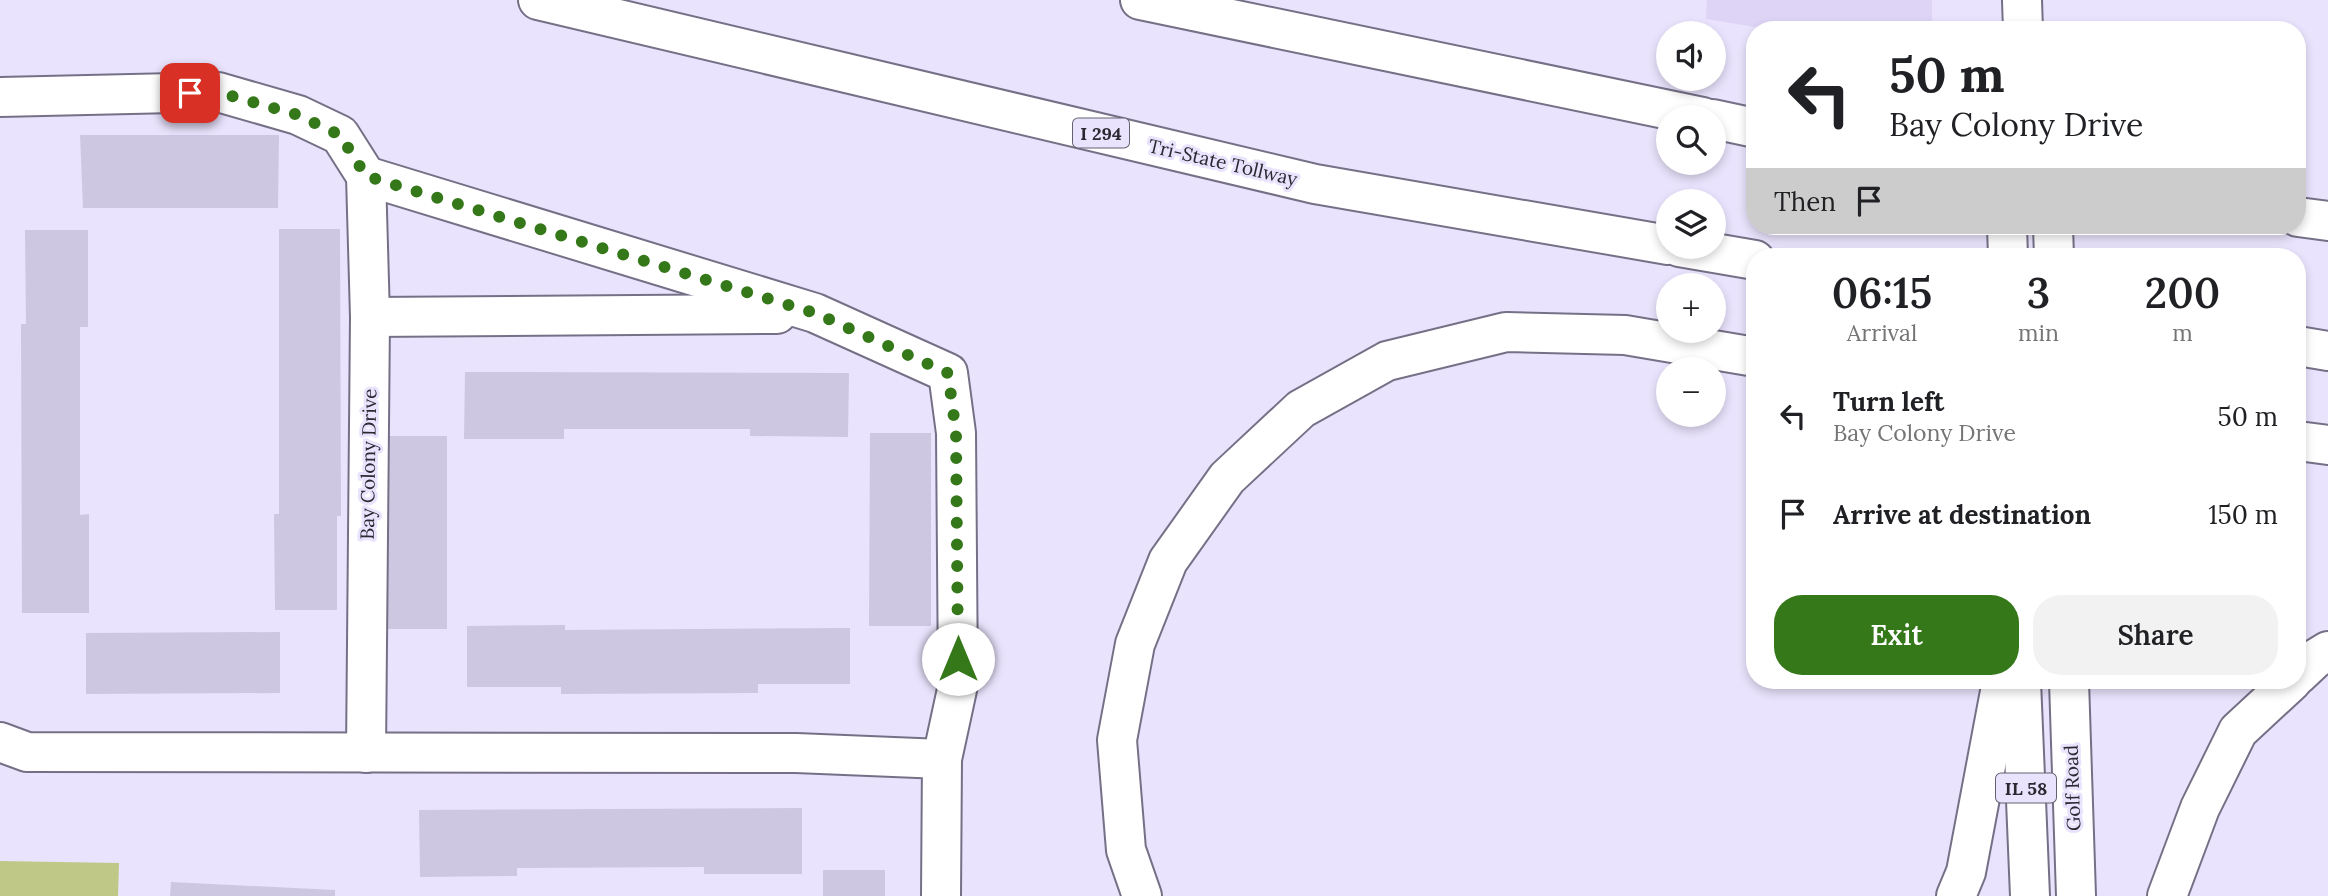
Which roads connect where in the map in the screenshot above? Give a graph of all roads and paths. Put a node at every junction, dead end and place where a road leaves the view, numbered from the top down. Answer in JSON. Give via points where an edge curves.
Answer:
{"nodes":[{"id":1,"x":538,"y":0,"type":"edge"},
{"id":2,"x":1140,"y":0,"type":"edge"},
{"id":3,"x":2022,"y":0,"type":"edge"},
{"id":4,"x":2023,"y":21,"type":"edge"},
{"id":5,"x":0,"y":97,"type":"edge"},
{"id":6,"x":1656,"y":107,"type":"edge"},
{"id":7,"x":1726,"y":122,"type":"edge"},
{"id":8,"x":1746,"y":126,"type":"edge"},
{"id":9,"x":366,"y":176,"type":"junction"},
{"id":10,"x":2306,"y":218,"type":"edge"},
{"id":11,"x":2328,"y":221,"type":"edge"},
{"id":12,"x":1656,"y":243,"type":"edge"},
{"id":13,"x":1726,"y":255,"type":"edge"},
{"id":14,"x":1746,"y":258,"type":"edge"},
{"id":15,"x":815,"y":313,"type":"junction"},
{"id":16,"x":370,"y":317,"type":"junction"},
{"id":17,"x":2306,"y":347,"type":"edge"},
{"id":18,"x":2328,"y":351,"type":"edge"},
{"id":19,"x":1746,"y":355,"type":"edge"},
{"id":20,"x":2306,"y":442,"type":"edge"},
{"id":21,"x":2328,"y":445,"type":"edge"},
{"id":22,"x":2328,"y":651,"type":"edge"},
{"id":23,"x":2306,"y":667,"type":"edge"},
{"id":24,"x":2000,"y":689,"type":"edge"},
{"id":25,"x":2021,"y":689,"type":"edge"},
{"id":26,"x":2069,"y":689,"type":"edge"},
{"id":27,"x":2283,"y":689,"type":"edge"},
{"id":28,"x":0,"y":742,"type":"edge"},
{"id":29,"x":366,"y":752,"type":"junction"},
{"id":30,"x":942,"y":759,"type":"junction"},
{"id":31,"x":941,"y":896,"type":"edge"},
{"id":32,"x":1142,"y":896,"type":"edge"},
{"id":33,"x":1956,"y":896,"type":"edge"},
{"id":34,"x":2031,"y":896,"type":"edge"},
{"id":35,"x":2076,"y":896,"type":"edge"},
{"id":36,"x":2167,"y":896,"type":"edge"}],
"edges":[{"from":1,"to":12,"type":"main road","name":"Tri-State Tollway","number":"I 294","via":[[1315,184]]},
{"from":2,"to":6,"type":"main road"},
{"from":3,"to":4,"type":"main road"},
{"from":5,"to":9,"type":"main road","via":[[218,92],[298,115],[340,135]]},
{"from":7,"to":8,"type":"main road"},
{"from":9,"to":15,"type":"main road"},
{"from":9,"to":16,"type":"main road","name":"Bay Colony Drive"},
{"from":10,"to":11,"type":"main road"},
{"from":13,"to":14,"type":"main road"},
{"from":15,"to":16,"type":"main road"},
{"from":15,"to":30,"type":"main road","via":[[948,373],[956,433],[958,685]]},
{"from":16,"to":29,"type":"main road","name":"Bay Colony Drive"},
{"from":17,"to":18,"type":"main road"},
{"from":19,"to":32,"type":"main road","via":[[1625,335],[1506,332],[1387,361],[1301,409],[1227,478],[1168,561],[1135,643],[1117,740],[1126,850]]},
{"from":20,"to":21,"type":"main road"},
{"from":22,"to":23,"type":"main road"},
{"from":24,"to":33,"type":"main road","via":[[1966,873]]},
{"from":25,"to":34,"type":"main road","number":"IL 58"},
{"from":26,"to":35,"type":"main road","name":"Golf Road","number":"IL 58"},
{"from":27,"to":36,"type":"main road","via":[[2238,731],[2200,808]]},
{"from":28,"to":29,"type":"main road","via":[[27,752]]},
{"from":29,"to":30,"type":"main road","via":[[796,753]]},
{"from":30,"to":31,"type":"main road"}]}
